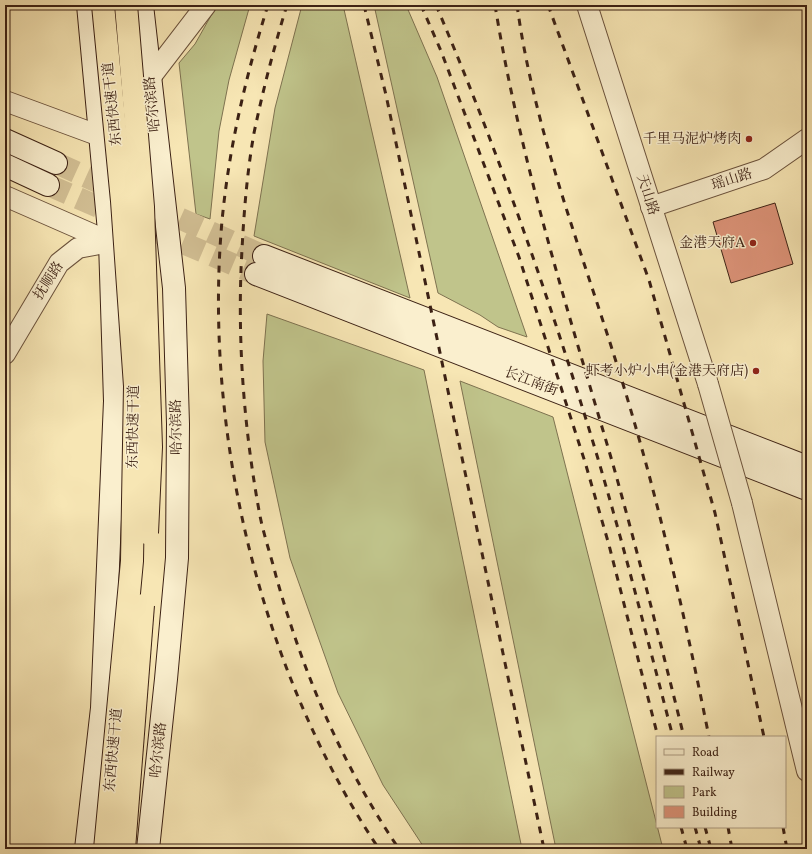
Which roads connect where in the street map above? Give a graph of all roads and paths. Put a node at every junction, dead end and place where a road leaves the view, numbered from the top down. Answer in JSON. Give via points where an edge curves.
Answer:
{"nodes":[{"id":1,"x":88,"y":5,"type":"edge"},
{"id":2,"x":103,"y":5,"type":"edge"},
{"id":3,"x":126,"y":5,"type":"edge"},
{"id":4,"x":142,"y":5,"type":"edge"},
{"id":5,"x":206,"y":5,"type":"edge"},
{"id":6,"x":587,"y":5,"type":"edge"},
{"id":7,"x":150,"y":78,"type":"junction"},
{"id":8,"x":5,"y":101,"type":"edge"},
{"id":9,"x":100,"y":136,"type":"junction"},
{"id":10,"x":807,"y":139,"type":"edge"},
{"id":11,"x":5,"y":140,"type":"edge"},
{"id":12,"x":56,"y":163,"type":"tunnel mouth"},
{"id":13,"x":5,"y":165,"type":"edge"},
{"id":14,"x":48,"y":185,"type":"tunnel mouth"},
{"id":15,"x":5,"y":196,"type":"edge"},
{"id":16,"x":651,"y":207,"type":"junction"},
{"id":17,"x":110,"y":242,"type":"junction"},
{"id":18,"x":5,"y":327,"type":"edge"},
{"id":19,"x":5,"y":354,"type":"edge"},
{"id":20,"x":807,"y":467,"type":"edge"},
{"id":21,"x":807,"y":489,"type":"edge"},
{"id":22,"x":807,"y":771,"type":"edge"},
{"id":23,"x":86,"y":849,"type":"edge"},
{"id":24,"x":105,"y":849,"type":"edge"},
{"id":25,"x":124,"y":849,"type":"edge"},
{"id":26,"x":148,"y":849,"type":"edge"}],
"edges":[{"from":1,"to":9,"type":"main road"},
{"from":2,"to":24,"type":"highway","name":"东西快速干道","bridge":true,"via":[[122,201],[135,386],[132,562]]},
{"from":3,"to":25,"type":"highway","name":"东西快速干道","bridge":true,"via":[[142,207],[151,447]]},
{"from":4,"to":7,"type":"main road","name":"哈尔滨路"},
{"from":5,"to":7,"type":"street"},
{"from":6,"to":16,"type":"street","name":"天山路"},
{"from":7,"to":26,"type":"main road","name":"哈尔滨路","via":[[174,288],[178,424],[177,558]]},
{"from":8,"to":9,"type":"street"},
{"from":9,"to":17,"type":"main road"},
{"from":10,"to":16,"type":"street","name":"瑶山路","via":[[764,169]]},
{"from":11,"to":12,"type":"main road"},
{"from":13,"to":14,"type":"main road"},
{"from":15,"to":17,"type":"street"},
{"from":16,"to":22,"type":"street","name":"天山路","bridge":true,"via":[[708,384],[742,503]]},
{"from":17,"to":18,"type":"street","name":"抚顺路","via":[[71,239],[53,250]]},
{"from":17,"to":19,"type":"street","name":"抚顺路","via":[[78,248],[59,262]]},
{"from":17,"to":23,"type":"main road","via":[[115,401],[110,552],[102,708]]},
{"from":20,"to":21,"type":"main road","name":"长江南街","via":[[260,265]]}]}
